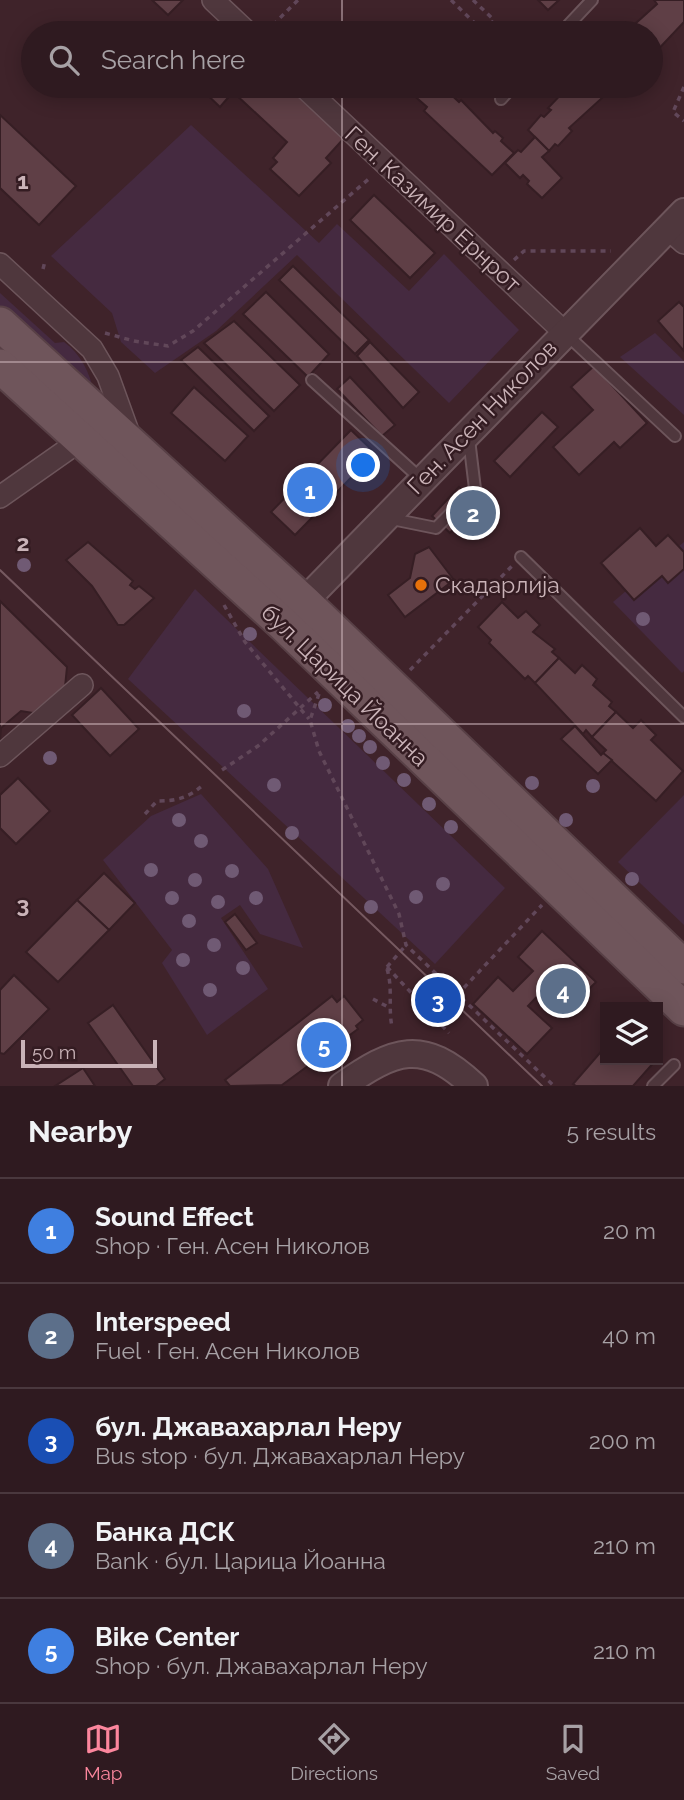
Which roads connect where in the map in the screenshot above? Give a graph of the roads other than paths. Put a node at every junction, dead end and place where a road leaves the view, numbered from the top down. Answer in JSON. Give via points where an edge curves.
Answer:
{"nodes":[{"id":1,"x":213,"y":0,"type":"edge"},
{"id":2,"x":592,"y":0,"type":"edge"},
{"id":3,"x":235,"y":21,"type":"edge"},
{"id":4,"x":572,"y":21,"type":"edge"},
{"id":5,"x":316,"y":98,"type":"edge"},
{"id":6,"x":679,"y":228,"type":"edge"},
{"id":7,"x":0,"y":264,"type":"edge"},
{"id":8,"x":0,"y":324,"type":"edge"},
{"id":9,"x":564,"y":332,"type":"junction"},
{"id":10,"x":0,"y":366,"type":"edge"},
{"id":11,"x":312,"y":380,"type":"dead end"},
{"id":12,"x":468,"y":431,"type":"junction"},
{"id":13,"x":675,"y":436,"type":"dead end"},
{"id":14,"x":81,"y":440,"type":"junction"},
{"id":15,"x":133,"y":445,"type":"junction"},
{"id":16,"x":421,"y":479,"type":"junction"},
{"id":17,"x":0,"y":497,"type":"edge"},
{"id":18,"x":385,"y":517,"type":"junction"},
{"id":19,"x":521,"y":557,"type":"road end"},
{"id":20,"x":293,"y":613,"type":"junction"},
{"id":21,"x":82,"y":685,"type":"dead end"},
{"id":22,"x":684,"y":717,"type":"edge"},
{"id":23,"x":0,"y":756,"type":"edge"},
{"id":24,"x":684,"y":967,"type":"edge"},
{"id":25,"x":684,"y":1009,"type":"edge"},
{"id":26,"x":674,"y":1065,"type":"dead end"},
{"id":27,"x":341,"y":1086,"type":"edge"},
{"id":28,"x":474,"y":1086,"type":"edge"},
{"id":29,"x":653,"y":1086,"type":"edge"}],
"edges":[{"from":1,"to":3,"type":"street"},
{"from":2,"to":4,"type":"lane"},
{"from":5,"to":9,"type":"street","name":"Ген. Казимир Ернрот"},
{"from":6,"to":9,"type":"street","name":"Ген. Асен Николов"},
{"from":7,"to":15,"type":"street","via":[[92,349],[108,376]]},
{"from":8,"to":15,"type":"main road","name":"бул. Царица Йоанна"},
{"from":9,"to":12,"type":"street","name":"Ген. Асен Николов"},
{"from":9,"to":13,"type":"lane"},
{"from":10,"to":14,"type":"main road","name":"бул. Царица Йоанна"},
{"from":11,"to":16,"type":"lane"},
{"from":12,"to":16,"type":"street","name":"Ген. Асен Николов"},
{"from":12,"to":18,"type":"lane","via":[[475,489],[436,528]]},
{"from":14,"to":17,"type":"street"},
{"from":14,"to":20,"type":"main road","name":"бул. Царица Йоанна"},
{"from":15,"to":20,"type":"main road","name":"бул. Царица Йоанна"},
{"from":16,"to":18,"type":"street","name":"Ген. Асен Николов"},
{"from":18,"to":20,"type":"street","name":"Ген. Асен Николов"},
{"from":19,"to":22,"type":"lane"},
{"from":20,"to":24,"type":"main road","name":"бул. Царица Йоанна"},
{"from":20,"to":25,"type":"main road","name":"бул. Царица Йоанна"},
{"from":21,"to":23,"type":"street"},
{"from":26,"to":29,"type":"lane"},
{"from":27,"to":28,"type":"street","via":[[386,1057],[408,1054],[443,1061]]}]}
